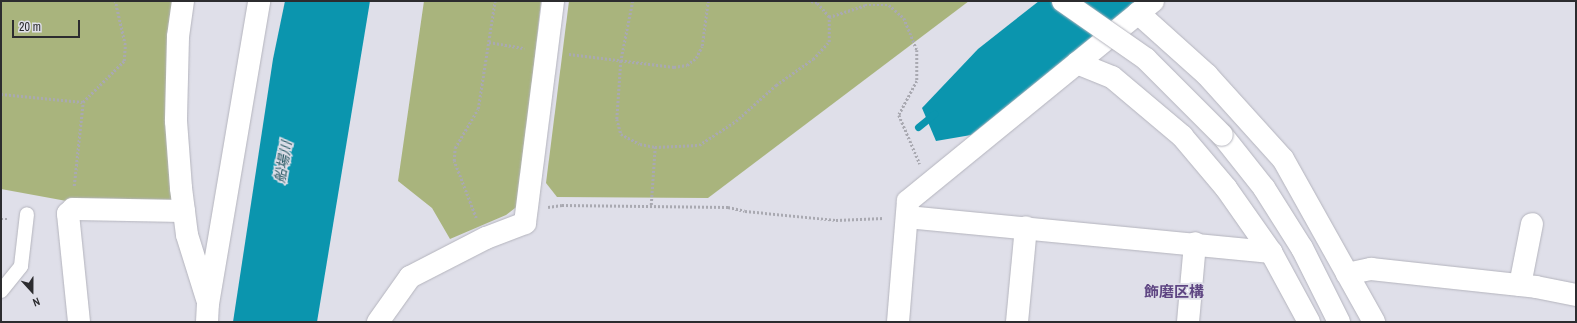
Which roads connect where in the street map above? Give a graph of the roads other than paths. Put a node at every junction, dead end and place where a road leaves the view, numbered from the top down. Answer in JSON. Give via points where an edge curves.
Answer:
{"nodes":[{"id":1,"x":183,"y":1,"type":"edge"},
{"id":2,"x":259,"y":1,"type":"edge"},
{"id":3,"x":553,"y":1,"type":"edge"},
{"id":4,"x":1063,"y":1,"type":"edge"},
{"id":5,"x":1146,"y":7,"type":"edge"},
{"id":6,"x":1077,"y":63,"type":"junction"},
{"id":7,"x":184,"y":211,"type":"junction"},
{"id":8,"x":26,"y":214,"type":"dead end"},
{"id":9,"x":907,"y":217,"type":"junction"},
{"id":10,"x":1532,"y":224,"type":"dead end"},
{"id":11,"x":1026,"y":227,"type":"junction"},
{"id":12,"x":1195,"y":243,"type":"junction"},
{"id":13,"x":1271,"y":252,"type":"junction"},
{"id":14,"x":1347,"y":274,"type":"junction"},
{"id":15,"x":1520,"y":285,"type":"junction"},
{"id":16,"x":1,"y":291,"type":"edge"},
{"id":17,"x":1576,"y":295,"type":"edge"},
{"id":18,"x":208,"y":313,"type":"edge"},
{"id":19,"x":79,"y":322,"type":"edge"},
{"id":20,"x":378,"y":322,"type":"edge"},
{"id":21,"x":898,"y":322,"type":"edge"},
{"id":22,"x":1018,"y":322,"type":"edge"},
{"id":23,"x":1188,"y":322,"type":"edge"},
{"id":24,"x":1309,"y":322,"type":"edge"},
{"id":25,"x":1340,"y":322,"type":"edge"},
{"id":26,"x":1374,"y":322,"type":"edge"}],
"edges":[{"from":1,"to":7,"type":"street","via":[[178,36],[176,121]]},
{"from":2,"to":18,"type":"street"},
{"from":3,"to":20,"type":"street","via":[[526,223],[486,238],[410,277]]},
{"from":4,"to":25,"type":"street","bridge":true,"via":[[1146,59],[1222,135],[1264,188],[1302,248]]},
{"from":5,"to":6,"type":"street"},
{"from":5,"to":14,"type":"street","via":[[1283,159]]},
{"from":6,"to":9,"type":"street","via":[[908,201]]},
{"from":6,"to":13,"type":"street","via":[[1112,77],[1182,136],[1226,188]]},
{"from":7,"to":18,"type":"street","via":[[187,235]]},
{"from":7,"to":19,"type":"street","via":[[73,208],[68,214]]},
{"from":8,"to":16,"type":"lane","via":[[21,266]]},
{"from":9,"to":11,"type":"street"},
{"from":9,"to":21,"type":"street"},
{"from":10,"to":15,"type":"street"},
{"from":11,"to":12,"type":"street"},
{"from":11,"to":22,"type":"street"},
{"from":12,"to":13,"type":"street"},
{"from":12,"to":23,"type":"street"},
{"from":13,"to":24,"type":"street"},
{"from":14,"to":15,"type":"street","via":[[1371,269]]},
{"from":14,"to":26,"type":"street"},
{"from":15,"to":17,"type":"street"}]}
